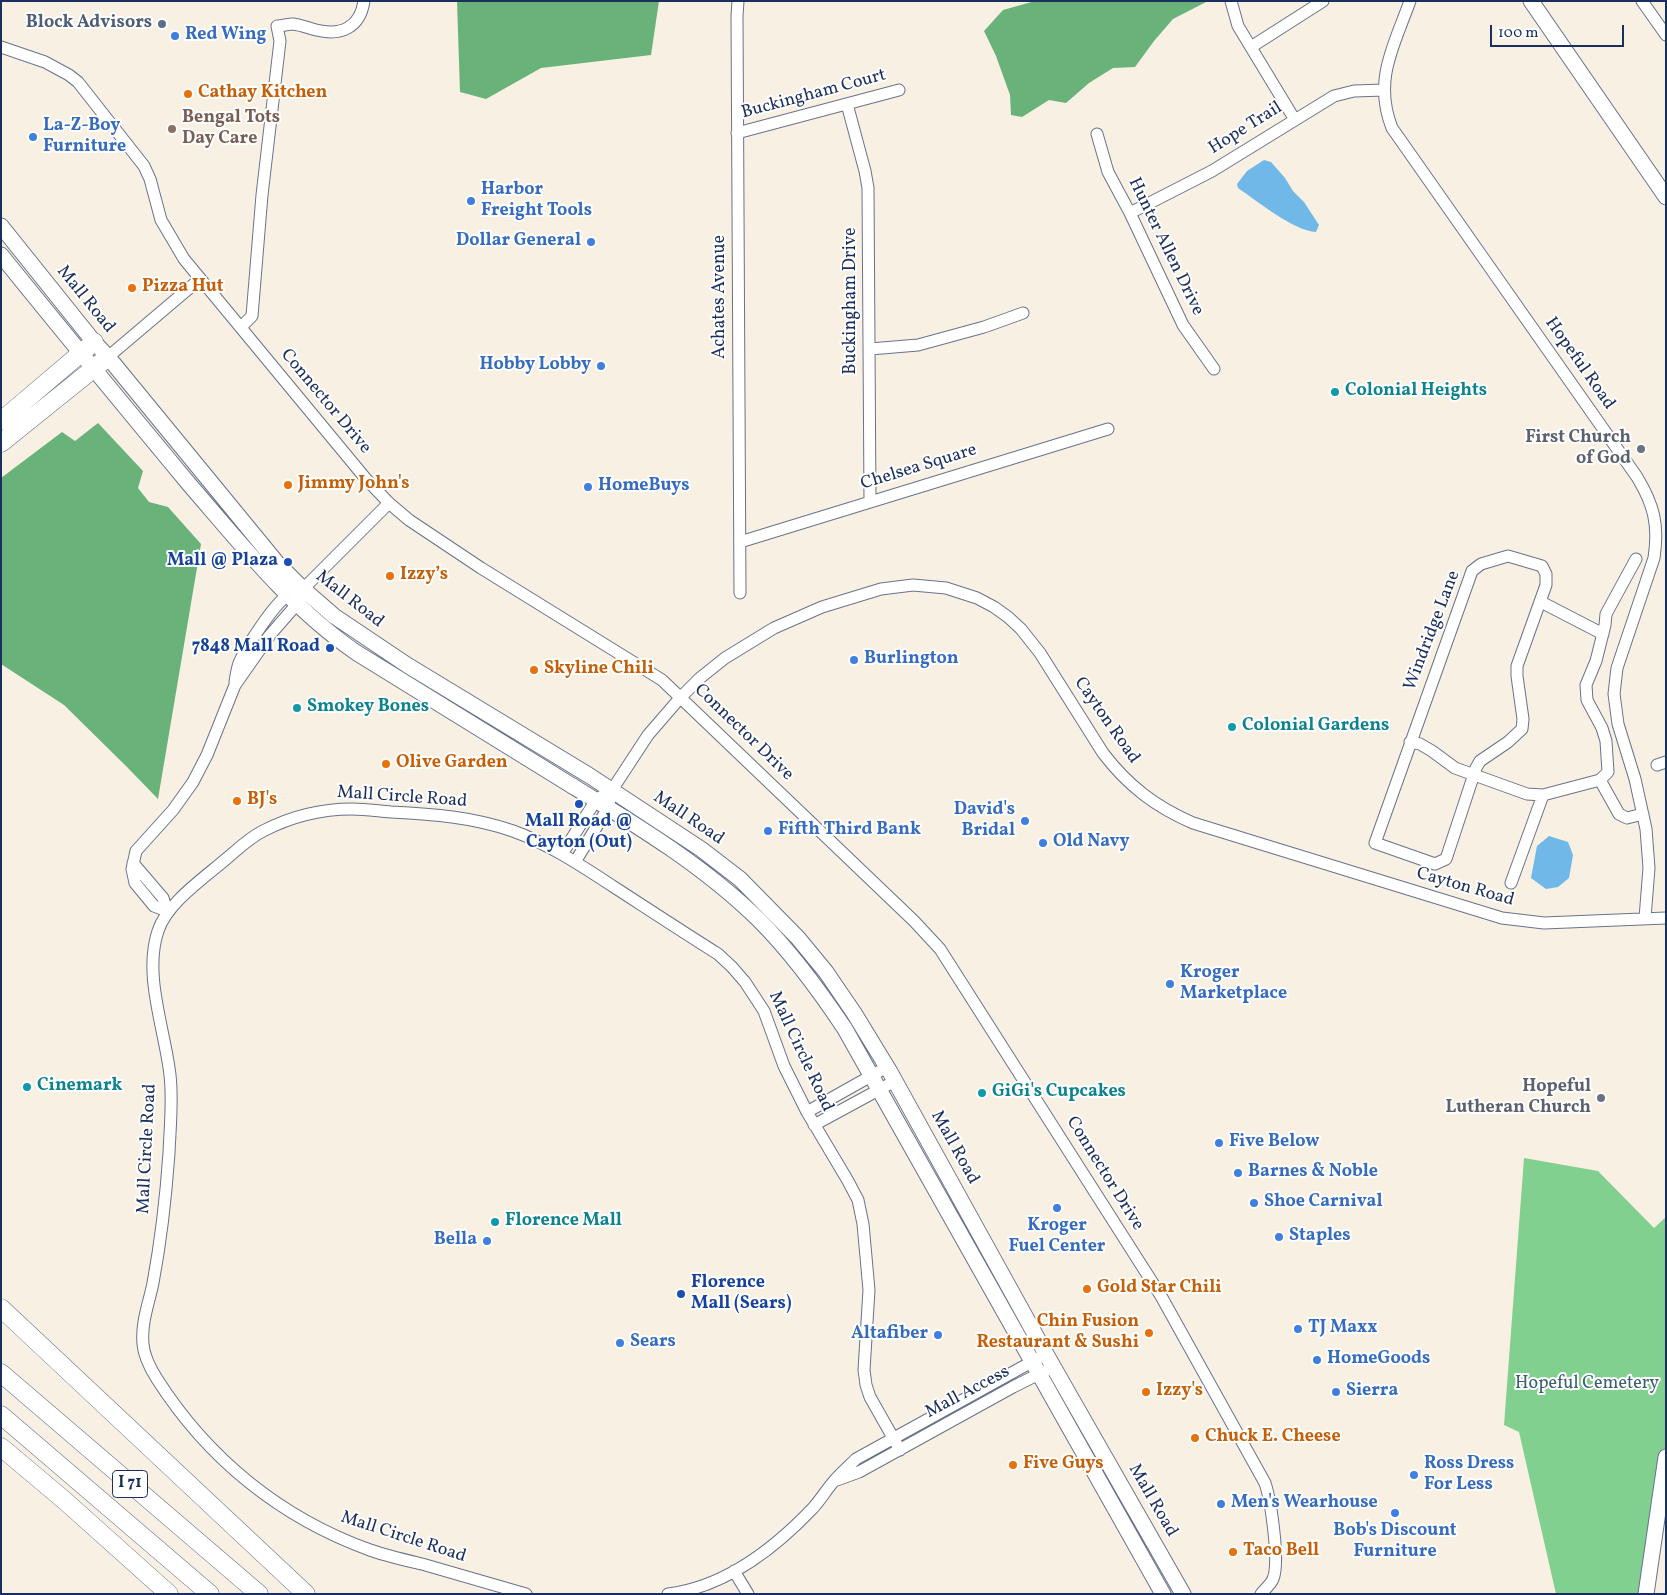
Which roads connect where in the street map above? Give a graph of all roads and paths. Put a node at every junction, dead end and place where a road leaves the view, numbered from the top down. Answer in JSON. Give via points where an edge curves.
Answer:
{"nodes":[{"id":1,"x":364,"y":1,"type":"edge"},
{"id":2,"x":738,"y":1,"type":"edge"},
{"id":3,"x":1231,"y":1,"type":"edge"},
{"id":4,"x":1324,"y":1,"type":"edge"},
{"id":5,"x":1410,"y":1,"type":"edge"},
{"id":6,"x":1531,"y":1,"type":"edge"},
{"id":7,"x":1642,"y":1,"type":"edge"},
{"id":8,"x":1666,"y":35,"type":"edge"},
{"id":9,"x":1,"y":47,"type":"edge"},
{"id":10,"x":1250,"y":47,"type":"junction"},
{"id":11,"x":899,"y":90,"type":"dead end"},
{"id":12,"x":1384,"y":90,"type":"junction"},
{"id":13,"x":847,"y":104,"type":"junction"},
{"id":14,"x":1295,"y":120,"type":"junction"},
{"id":15,"x":738,"y":133,"type":"junction"},
{"id":16,"x":1097,"y":134,"type":"dead end"},
{"id":17,"x":1666,"y":197,"type":"edge"},
{"id":18,"x":1130,"y":213,"type":"junction"},
{"id":19,"x":1,"y":226,"type":"edge"},
{"id":20,"x":1,"y":255,"type":"edge"},
{"id":21,"x":200,"y":279,"type":"junction"},
{"id":22,"x":1023,"y":313,"type":"dead end"},
{"id":23,"x":241,"y":327,"type":"junction"},
{"id":24,"x":87,"y":347,"type":"junction"},
{"id":25,"x":870,"y":349,"type":"junction"},
{"id":26,"x":108,"y":357,"type":"junction"},
{"id":27,"x":93,"y":369,"type":"junction"},
{"id":28,"x":1214,"y":369,"type":"dead end"},
{"id":29,"x":1,"y":421,"type":"edge"},
{"id":30,"x":1108,"y":429,"type":"dead end"},
{"id":31,"x":1,"y":443,"type":"edge"},
{"id":32,"x":870,"y":501,"type":"junction"},
{"id":33,"x":389,"y":503,"type":"junction"},
{"id":34,"x":740,"y":542,"type":"junction"},
{"id":35,"x":1636,"y":559,"type":"dead end"},
{"id":36,"x":303,"y":589,"type":"junction"},
{"id":37,"x":740,"y":593,"type":"dead end"},
{"id":38,"x":293,"y":600,"type":"junction"},
{"id":39,"x":1540,"y":602,"type":"junction"},
{"id":40,"x":1603,"y":634,"type":"junction"},
{"id":41,"x":680,"y":698,"type":"junction"},
{"id":42,"x":1410,"y":742,"type":"junction"},
{"id":43,"x":1474,"y":775,"type":"junction"},
{"id":44,"x":1600,"y":780,"type":"junction"},
{"id":45,"x":612,"y":790,"type":"junction"},
{"id":46,"x":1543,"y":795,"type":"junction"},
{"id":47,"x":602,"y":804,"type":"junction"},
{"id":48,"x":1643,"y":814,"type":"junction"},
{"id":49,"x":562,"y":854,"type":"junction"},
{"id":50,"x":575,"y":862,"type":"junction"},
{"id":51,"x":1511,"y":883,"type":"dead end"},
{"id":52,"x":167,"y":911,"type":"junction"},
{"id":53,"x":1645,"y":918,"type":"junction"},
{"id":54,"x":1666,"y":918,"type":"edge"},
{"id":55,"x":887,"y":1066,"type":"junction"},
{"id":56,"x":871,"y":1076,"type":"junction"},
{"id":57,"x":895,"y":1081,"type":"junction"},
{"id":58,"x":878,"y":1090,"type":"junction"},
{"id":59,"x":806,"y":1112,"type":"junction"},
{"id":60,"x":814,"y":1125,"type":"junction"},
{"id":61,"x":1,"y":1308,"type":"edge"},
{"id":62,"x":1046,"y":1354,"type":"junction"},
{"id":63,"x":1030,"y":1362,"type":"junction"},
{"id":64,"x":1053,"y":1367,"type":"junction"},
{"id":65,"x":1,"y":1374,"type":"edge"},
{"id":66,"x":1038,"y":1375,"type":"junction"},
{"id":67,"x":1,"y":1415,"type":"edge"},
{"id":68,"x":893,"y":1438,"type":"junction"},
{"id":69,"x":1,"y":1447,"type":"edge"},
{"id":70,"x":900,"y":1450,"type":"junction"},
{"id":71,"x":1666,"y":1457,"type":"edge"},
{"id":72,"x":833,"y":1482,"type":"junction"},
{"id":73,"x":734,"y":1571,"type":"junction"},
{"id":74,"x":169,"y":1594,"type":"edge"},
{"id":75,"x":210,"y":1594,"type":"edge"},
{"id":76,"x":259,"y":1594,"type":"edge"},
{"id":77,"x":306,"y":1594,"type":"edge"},
{"id":78,"x":526,"y":1594,"type":"edge"},
{"id":79,"x":668,"y":1594,"type":"edge"},
{"id":80,"x":748,"y":1594,"type":"edge"},
{"id":81,"x":1163,"y":1594,"type":"edge"},
{"id":82,"x":1183,"y":1594,"type":"edge"},
{"id":83,"x":1261,"y":1594,"type":"edge"},
{"id":84,"x":1646,"y":1594,"type":"edge"}],
"edges":[{"from":1,"to":23,"type":"street","via":[[358,22],[338,32],[291,24],[278,26],[280,41],[252,316]]},
{"from":2,"to":15,"type":"street","name":"Achates Avenue"},
{"from":3,"to":10,"type":"street","via":[[1238,26]]},
{"from":4,"to":10,"type":"street"},
{"from":5,"to":12,"type":"street","name":"Hopeful Road","via":[[1385,70]]},
{"from":6,"to":17,"type":"main road"},
{"from":7,"to":8,"type":"street"},
{"from":9,"to":21,"type":"street","name":"Connector Drive","via":[[56,67],[78,82],[144,166],[161,220]]},
{"from":10,"to":14,"type":"street"},
{"from":11,"to":13,"type":"street","name":"Buckingham Court"},
{"from":12,"to":14,"type":"street","name":"Hope Trail","via":[[1354,91],[1334,96]]},
{"from":12,"to":48,"type":"street","name":"Hopeful Road","via":[[1388,118],[1398,137],[1637,477],[1650,501],[1656,520],[1654,558],[1617,668],[1614,694],[1618,724]]},
{"from":13,"to":15,"type":"street","name":"Buckingham Court"},
{"from":13,"to":25,"type":"street","name":"Buckingham Drive","via":[[868,188]]},
{"from":14,"to":18,"type":"street","name":"Hope Trail","via":[[1212,171]]},
{"from":15,"to":34,"type":"street","name":"Achates Avenue"},
{"from":16,"to":18,"type":"street","name":"Hunter Allen Drive","via":[[1108,172]]},
{"from":18,"to":28,"type":"street","name":"Hunter Allen Drive","via":[[1183,325]]},
{"from":19,"to":24,"type":"main road","name":"Mall Road"},
{"from":20,"to":24,"type":"main road","name":"Mall Road"},
{"from":21,"to":23,"type":"street","name":"Connector Drive"},
{"from":21,"to":26,"type":"street"},
{"from":22,"to":25,"type":"street","via":[[918,345]]},
{"from":23,"to":33,"type":"street","name":"Connector Drive"},
{"from":24,"to":26,"type":"main road","name":"Mall Road"},
{"from":24,"to":27,"type":"main road","name":"Mall Road"},
{"from":24,"to":29,"type":"highway"},
{"from":25,"to":32,"type":"street","name":"Buckingham Drive"},
{"from":26,"to":27,"type":"highway"},
{"from":26,"to":36,"type":"main road","name":"Mall Road","via":[[238,517]]},
{"from":27,"to":31,"type":"highway"},
{"from":27,"to":38,"type":"main road","name":"Mall Road","via":[[226,528]]},
{"from":30,"to":32,"type":"street","name":"Chelsea Square"},
{"from":32,"to":34,"type":"street","name":"Chelsea Square"},
{"from":33,"to":36,"type":"street"},
{"from":33,"to":41,"type":"street","name":"Connector Drive","via":[[481,568],[654,674]]},
{"from":34,"to":37,"type":"street","name":"Achates Avenue"},
{"from":35,"to":40,"type":"street","via":[[1606,614]]},
{"from":36,"to":38,"type":"street"},
{"from":36,"to":45,"type":"main road","name":"Mall Road","via":[[334,616],[407,665]]},
{"from":38,"to":47,"type":"main road","name":"Mall Road","via":[[330,635],[357,653]]},
{"from":38,"to":52,"type":"street","via":[[280,603],[252,639],[238,664],[235,685],[193,782],[136,851],[133,863],[163,898]]},
{"from":39,"to":40,"type":"street"},
{"from":39,"to":42,"type":"street","name":"Windridge Lane","via":[[1546,585],[1542,566],[1508,556],[1481,564],[1472,572]]},
{"from":39,"to":43,"type":"street","name":"Windridge Lane","via":[[1517,666],[1522,729],[1480,761]]},
{"from":40,"to":44,"type":"street","via":[[1586,685],[1587,700],[1606,740],[1608,769]]},
{"from":41,"to":45,"type":"street","name":"Cayton Road","via":[[648,735]]},
{"from":41,"to":53,"type":"street","name":"Cayton Road","via":[[732,653],[774,628],[822,607],[881,589],[913,585],[946,588],[994,607],[1021,630],[1115,769],[1143,795],[1176,815],[1193,823],[1502,918],[1544,923]]},
{"from":41,"to":83,"type":"street","name":"Connector Drive","via":[[940,949],[1161,1296],[1265,1483],[1276,1566],[1273,1580]]},
{"from":42,"to":43,"type":"street","via":[[1420,744],[1455,768]]},
{"from":42,"to":43,"type":"street","name":"Windridge Lane","via":[[1375,843],[1435,864],[1446,858]]},
{"from":43,"to":46,"type":"street","via":[[1527,794]]},
{"from":44,"to":46,"type":"street"},
{"from":44,"to":48,"type":"street","via":[[1619,814],[1627,818]]},
{"from":45,"to":47,"type":"street"},
{"from":45,"to":55,"type":"main road","name":"Mall Road","via":[[701,849],[740,879],[771,910],[826,972]]},
{"from":46,"to":51,"type":"street"},
{"from":47,"to":49,"type":"street"},
{"from":47,"to":50,"type":"street"},
{"from":47,"to":56,"type":"main road","name":"Mall Road","via":[[682,857],[758,920],[814,984],[845,1029]]},
{"from":48,"to":53,"type":"street","name":"Hopeful Road","via":[[1649,868]]},
{"from":49,"to":50,"type":"street","name":"Mall Circle Road"},
{"from":49,"to":52,"type":"street","name":"Mall Circle Road","via":[[513,831],[460,818],[350,809],[326,811],[296,817],[262,831]]},
{"from":50,"to":59,"type":"street","name":"Mall Circle Road","via":[[718,954],[732,967],[764,1011],[784,1066]]},
{"from":52,"to":78,"type":"street","name":"Mall Circle Road","via":[[152,954],[153,982],[170,1079],[162,1219],[143,1332],[148,1364],[187,1420],[234,1471],[289,1512],[371,1550]]},
{"from":53,"to":54,"type":"street","name":"Cayton Road"},
{"from":55,"to":56,"type":"street"},
{"from":55,"to":57,"type":"main road","name":"Mall Road"},
{"from":56,"to":58,"type":"main road","name":"Mall Road"},
{"from":56,"to":59,"type":"street"},
{"from":57,"to":58,"type":"street"},
{"from":57,"to":62,"type":"main road","name":"Mall Road"},
{"from":58,"to":60,"type":"street"},
{"from":58,"to":63,"type":"main road","name":"Mall Road"},
{"from":59,"to":60,"type":"street","name":"Mall Circle Road"},
{"from":60,"to":68,"type":"street","name":"Mall Circle Road","via":[[848,1181],[860,1208],[869,1290],[866,1385]]},
{"from":61,"to":77,"type":"highway"},
{"from":62,"to":63,"type":"street","name":"Mall Access"},
{"from":62,"to":64,"type":"main road","name":"Mall Road"},
{"from":63,"to":66,"type":"main road","name":"Mall Road"},
{"from":63,"to":68,"type":"street","name":"Mall Access"},
{"from":64,"to":66,"type":"street","name":"Mall Access"},
{"from":64,"to":82,"type":"main road","name":"Mall Road"},
{"from":65,"to":76,"type":"highway","number":"I 71"},
{"from":66,"to":70,"type":"street","name":"Mall Access"},
{"from":66,"to":81,"type":"main road","name":"Mall Road"},
{"from":67,"to":75,"type":"highway","number":"I 71"},
{"from":68,"to":70,"type":"street","name":"Mall Circle Road"},
{"from":68,"to":72,"type":"street","via":[[856,1459]]},
{"from":69,"to":74,"type":"highway"},
{"from":70,"to":72,"type":"street"},
{"from":71,"to":84,"type":"main road"},
{"from":72,"to":73,"type":"street","via":[[814,1507],[788,1532]]},
{"from":73,"to":79,"type":"street","via":[[698,1588]]},
{"from":73,"to":80,"type":"street"}]}
